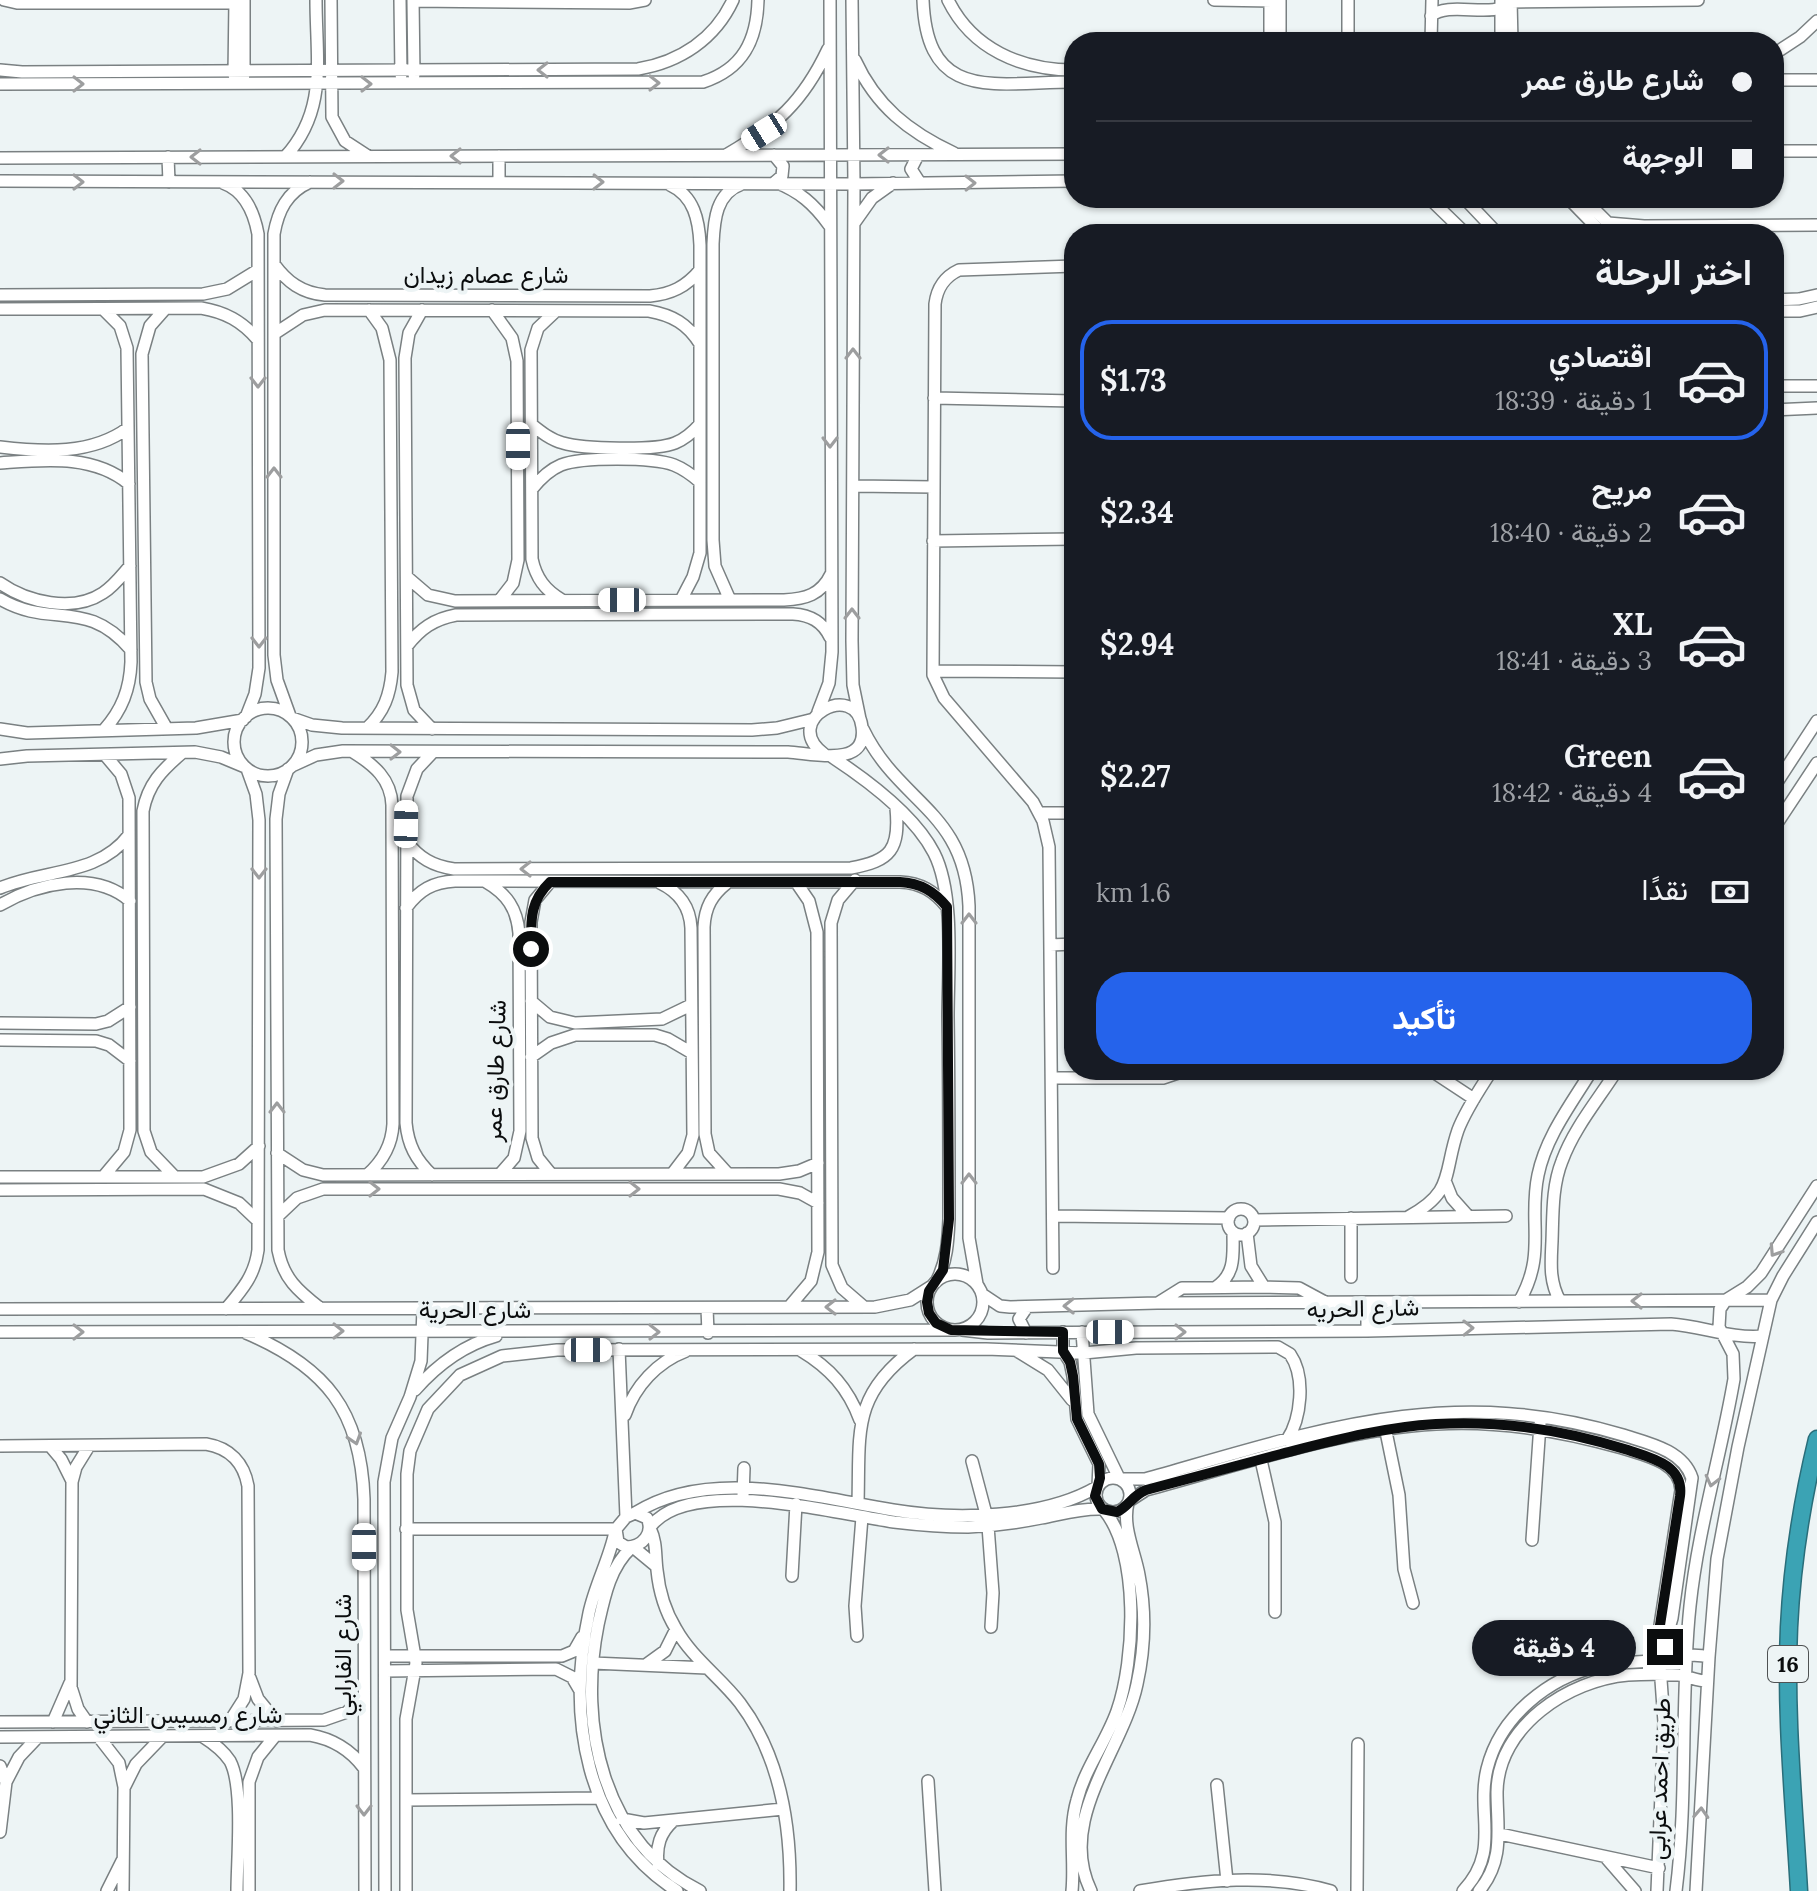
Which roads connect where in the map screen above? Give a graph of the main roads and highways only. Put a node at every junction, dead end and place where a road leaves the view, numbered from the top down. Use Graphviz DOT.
graph roads {
  1 [pos="1817,1439"];
  2 [pos="1799,1891"];
  1 -- 2 [label="highway, 16"];
}
